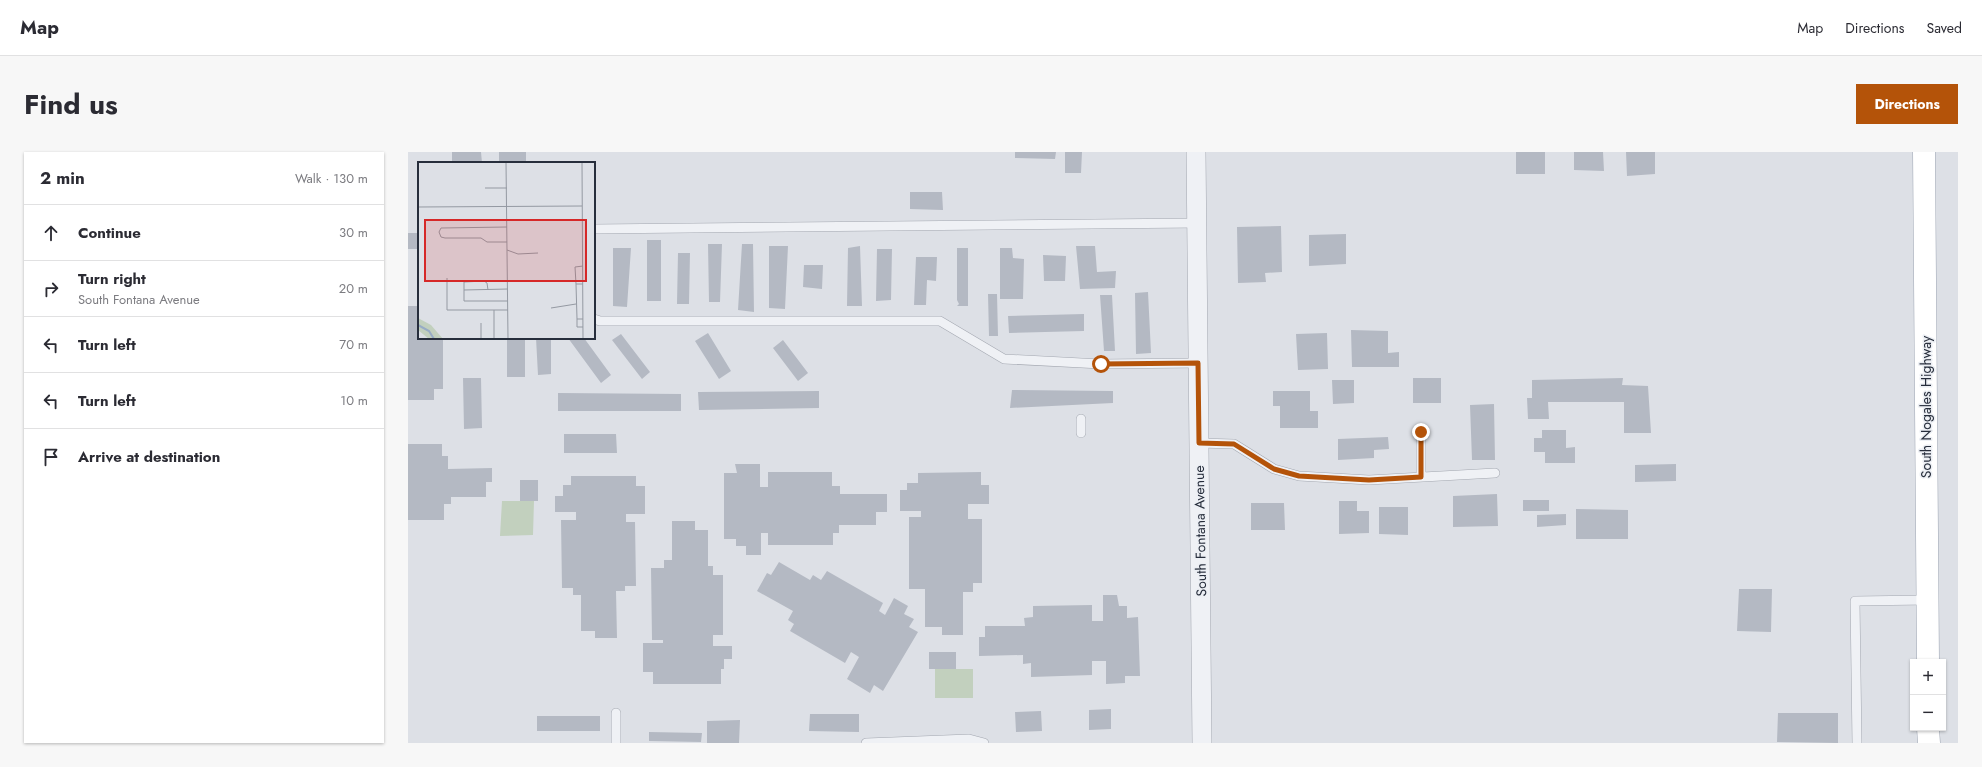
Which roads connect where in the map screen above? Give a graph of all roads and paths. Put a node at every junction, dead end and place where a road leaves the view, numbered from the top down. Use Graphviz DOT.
graph roads {
  1 [pos="1196,152"];
  2 [pos="1924,152"];
  3 [pos="1197,223"];
  4 [pos="595,229"];
  5 [pos="595,319"];
  6 [pos="1198,363"];
  7 [pos="1081,419"];
  8 [pos="1421,432"];
  9 [pos="1081,433"];
  10 [pos="1199,443"];
  11 [pos="1495,473"];
  12 [pos="1421,477"];
  13 [pos="1928,600"];
  14 [pos="1928,659"];
  15 [pos="616,713"];
  16 [pos="1928,731"];
  17 [pos="616,743"];
  18 [pos="866,743"];
  19 [pos="984,743"];
  20 [pos="1202,743"];
  21 [pos="1857,743"];
  22 [pos="1929,743"];
  1 -- 3 [label="street, South Fontana Avenue"];
  2 -- 13 [label="main road, South Nogales Highway"];
  3 -- 4 [label="lane"];
  3 -- 6 [label="street, South Fontana Avenue"];
  5 -- 6 [label="lane"];
  6 -- 10 [label="street, South Fontana Avenue"];
  7 -- 9 [label="lane"];
  8 -- 12 [label="lane"];
  10 -- 12 [label="lane"];
  10 -- 20 [label="street, South Fontana Avenue"];
  11 -- 12 [label="lane"];
  13 -- 14 [label="main road, South Nogales Highway"];
  13 -- 21 [label="lane"];
  15 -- 17 [label="lane"];
  16 -- 22 [label="main road"];
  18 -- 19 [label="lane"];
}
